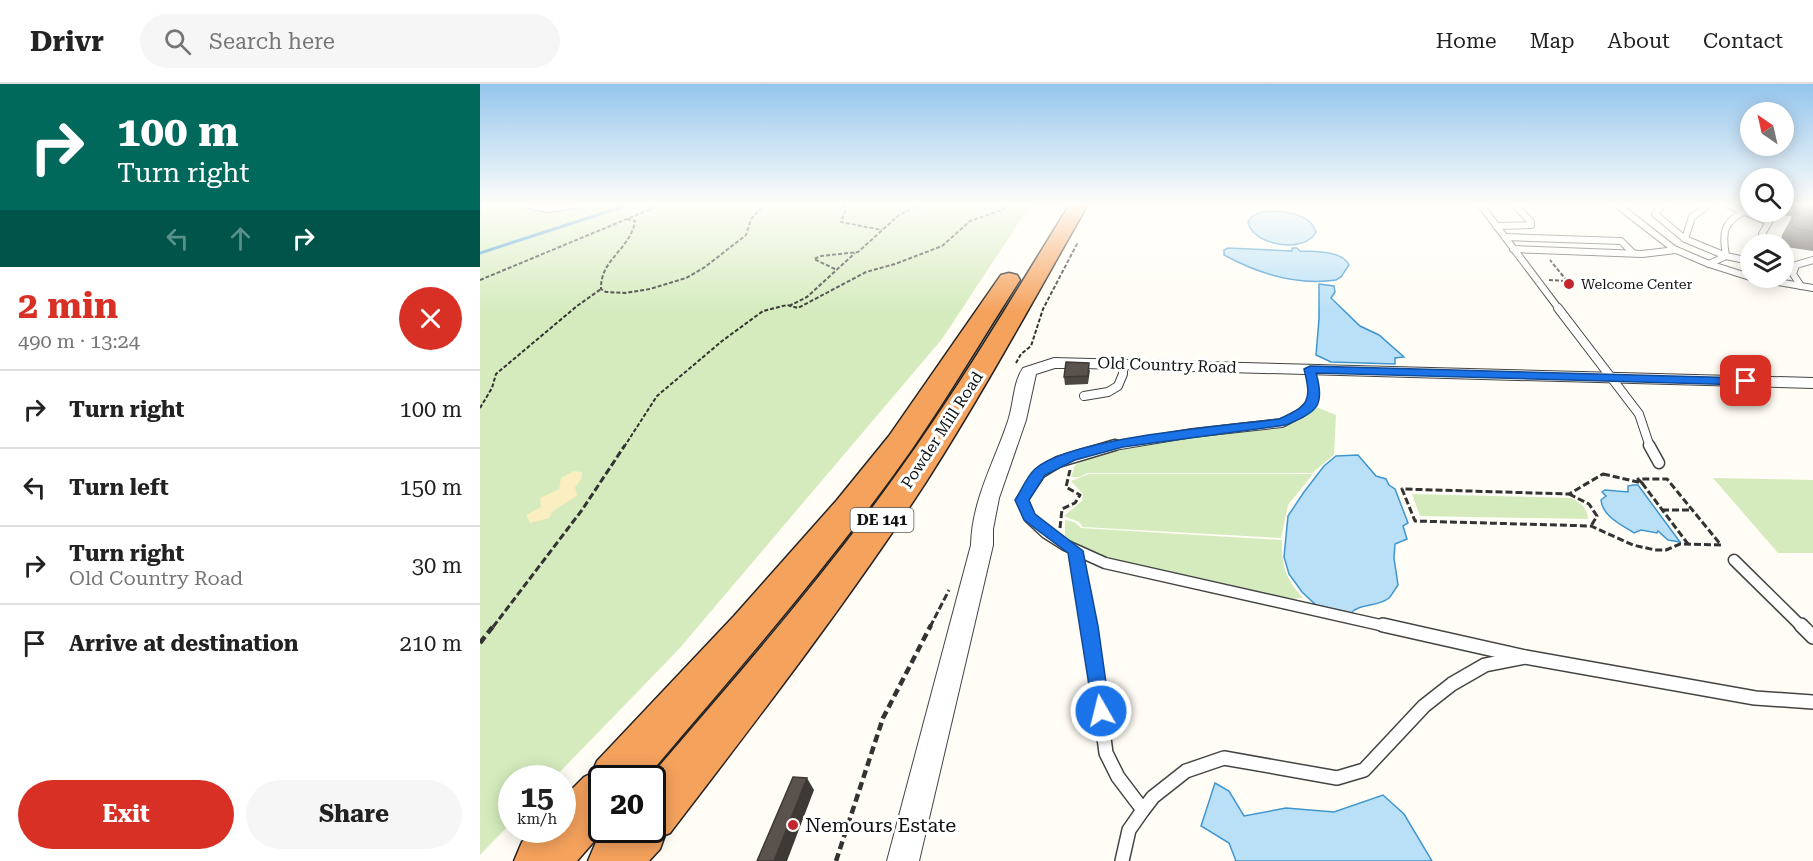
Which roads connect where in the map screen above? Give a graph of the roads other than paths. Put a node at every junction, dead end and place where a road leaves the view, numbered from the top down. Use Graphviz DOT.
graph roads {
  1 [pos="1033,240"];
  2 [pos="1058,240"];
  3 [pos="1507,240"];
  4 [pos="1600,240"];
  5 [pos="1663,240"];
  6 [pos="1688,240"];
  7 [pos="1723,240"];
  8 [pos="1513,249"];
  9 [pos="1676,250"];
  10 [pos="1633,253"];
  11 [pos="1726,256"];
  12 [pos="1740,259"];
  13 [pos="1810,261"];
  14 [pos="1709,264"];
  15 [pos="1740,273"];
  16 [pos="1794,285"];
  17 [pos="1801,286"];
  18 [pos="1813,288"];
  19 [pos="1123,364"];
  20 [pos="1310,369"];
  21 [pos="1611,378"];
  22 [pos="1813,383"];
  23 [pos="1084,396"];
  24 [pos="1659,463"];
  25 [pos="1075,551"];
  26 [pos="1734,560"];
  27 [pos="1813,638"];
  28 [pos="1525,657"];
  29 [pos="1813,702"];
  30 [pos="627,765"];
  31 [pos="666,798"];
  32 [pos="588,809"];
  33 [pos="1143,810"];
  34 [pos="630,843"];
  35 [pos="541,861"];
  36 [pos="615,861"];
  37 [pos="903,861"];
  38 [pos="1122,861"];
  1 -- 30 [label="highway, Powder Mill Road / DE 141"];
  2 -- 31 [label="highway, Powder Mill Road / DE 141"];
  3 -- 8 [label="lane"];
  4 -- 10 [label="lane"];
  5 -- 9 [label="lane"];
  6 -- 11 [label="lane"];
  7 -- 11 [label="lane"];
  8 -- 10 [label="lane"];
  8 -- 21 [label="lane"];
  9 -- 10 [label="lane"];
  9 -- 14 [label="lane"];
  11 -- 12 [label="lane"];
  11 -- 14 [label="lane"];
  13 -- 17 [label="lane"];
  14 -- 15 [label="lane"];
  16 -- 17 [label="lane"];
  17 -- 18 [label="lane"];
  19 -- 20 [label="street, Old Country Road"];
  19 -- 23 [label="lane"];
  19 -- 37 [label="street, Old Country Road"];
  20 -- 21 [label="street, Old Country Road"];
  20 -- 25 [label="lane"];
  21 -- 22 [label="street, Old Country Road"];
  21 -- 24 [label="lane"];
  25 -- 28 [label="lane"];
  25 -- 33 [label="lane"];
  26 -- 27 [label="lane"];
  28 -- 29 [label="lane"];
  28 -- 33 [label="lane"];
  32 -- 35 [label="highway"];
  33 -- 38 [label="lane"];
  34 -- 36 [label="highway"];
}
